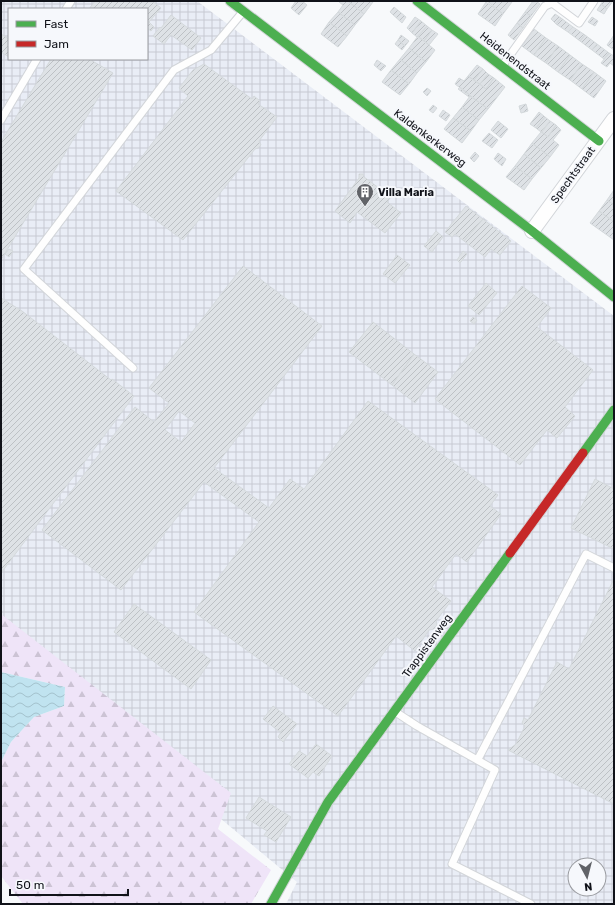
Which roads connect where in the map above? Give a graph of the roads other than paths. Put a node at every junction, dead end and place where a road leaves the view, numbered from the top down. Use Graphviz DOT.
graph roads {
  1 [pos="230,1"];
  2 [pos="417,1"];
  3 [pos="594,1"];
  4 [pos="553,2"];
  5 [pos="243,11"];
  6 [pos="36,60"];
  7 [pos="502,66"];
  8 [pos="614,119"];
  9 [pos="1,120"];
  10 [pos="599,141"];
  11 [pos="532,231"];
  12 [pos="614,297"];
  13 [pos="133,368"];
  14 [pos="614,410"];
  15 [pos="614,568"];
  16 [pos="394,711"];
  17 [pos="478,759"];
  18 [pos="271,904"];
  19 [pos="531,904"];
  1 -- 5 [label="street, Kaldenkerkerweg"];
  2 -- 7 [label="street, Heidenendstraat"];
  3 -- 4 [label="lane"];
  4 -- 7 [label="lane"];
  5 -- 11 [label="street, Kaldenkerkerweg"];
  5 -- 13 [label="lane"];
  6 -- 9 [label="lane"];
  7 -- 10 [label="street, Heidenendstraat"];
  8 -- 10 [label="street, Spechtstraat"];
  10 -- 11 [label="street, Spechtstraat"];
  11 -- 12 [label="street, Kaldenkerkerweg"];
  14 -- 16 [label="street, Trappistenweg"];
  15 -- 17 [label="lane"];
  16 -- 17 [label="lane"];
  16 -- 18 [label="street, Trappistenweg"];
  17 -- 19 [label="lane"];
}
